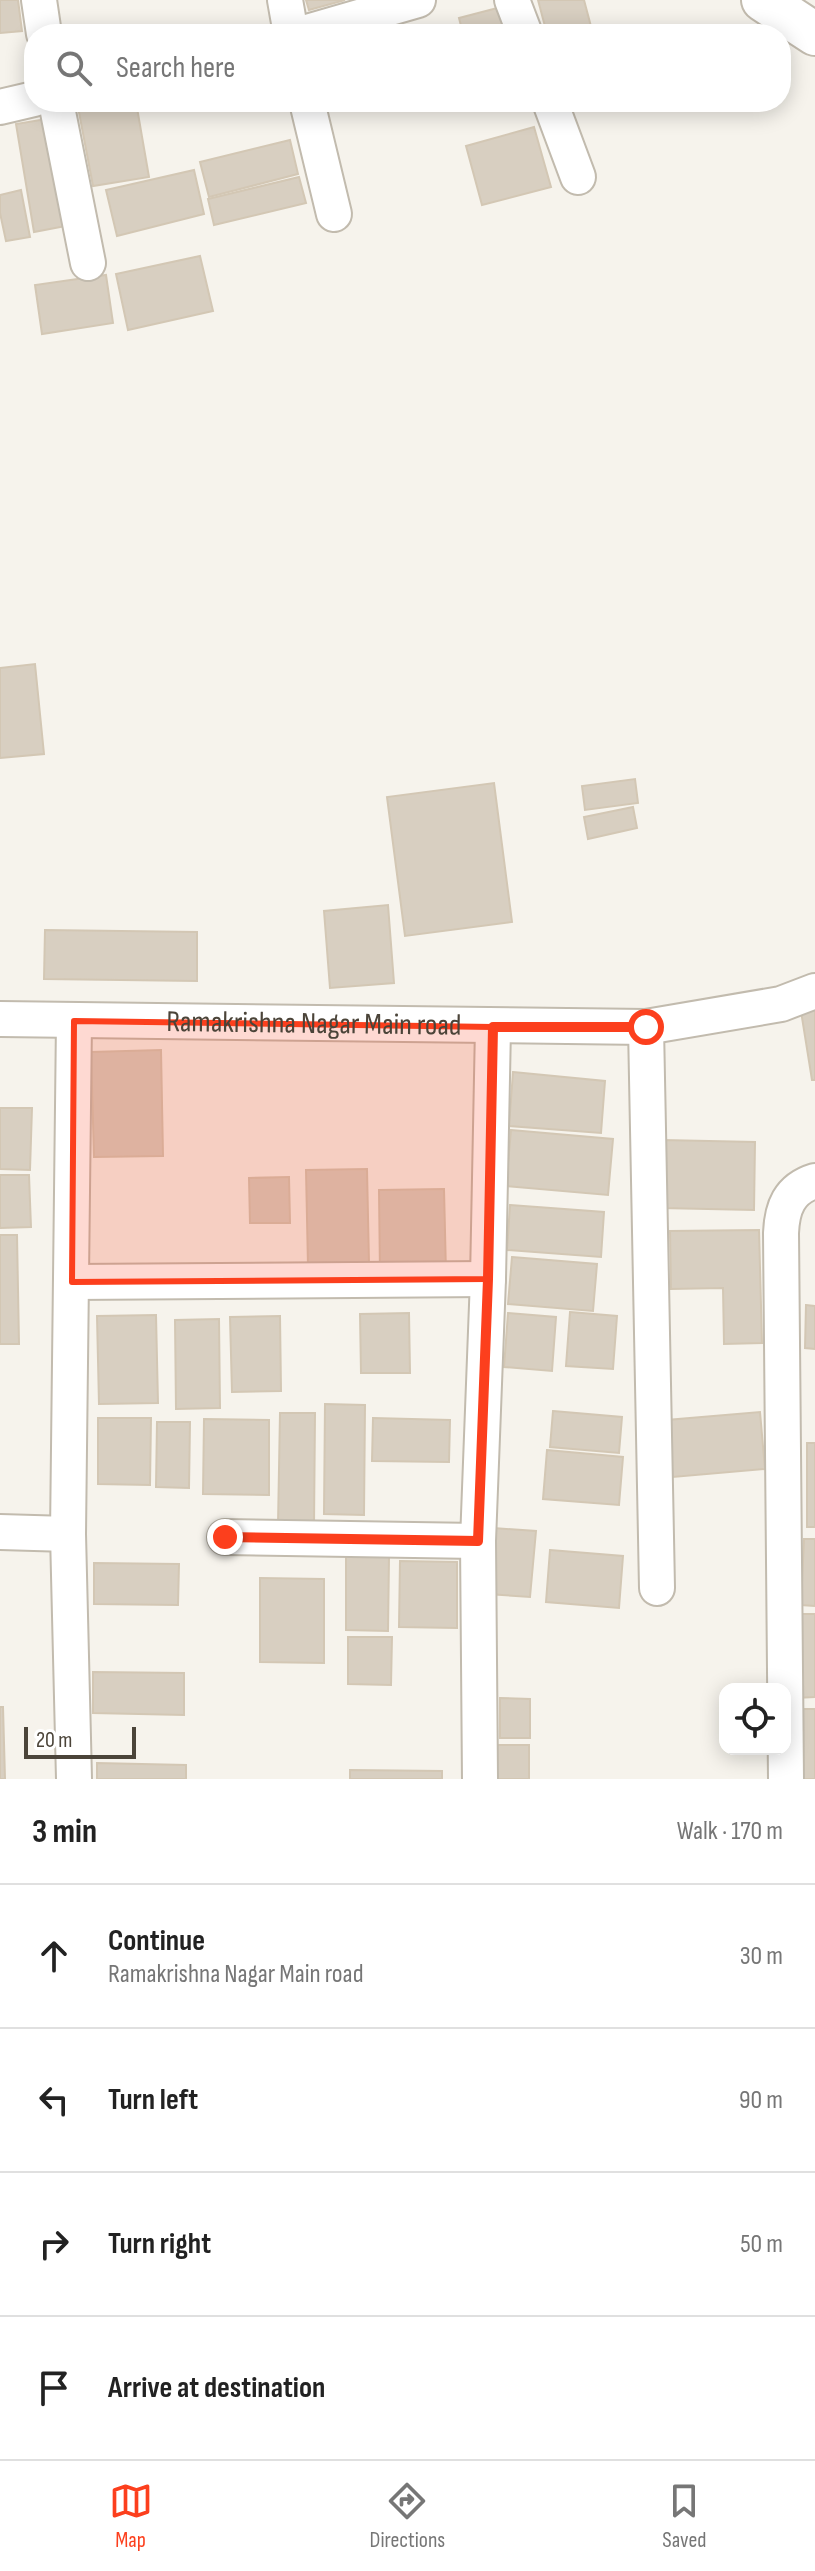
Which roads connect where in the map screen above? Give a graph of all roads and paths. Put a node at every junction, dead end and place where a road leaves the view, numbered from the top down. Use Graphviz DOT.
graph roads {
  1 [pos="39,0"];
  2 [pos="285,0"];
  3 [pos="418,0"];
  4 [pos="512,0"];
  5 [pos="763,0"];
  6 [pos="43,24"];
  7 [pos="289,24"];
  8 [pos="335,24"];
  9 [pos="521,24"];
  10 [pos="815,34"];
  11 [pos="24,101"];
  12 [pos="0,107"];
  13 [pos="58,112"];
  14 [pos="309,112"];
  15 [pos="554,112"];
  16 [pos="578,177"];
  17 [pos="334,214"];
  18 [pos="88,263"];
  19 [pos="815,991"];
  20 [pos="0,1019"];
  21 [pos="74,1021"];
  22 [pos="493,1027"];
  23 [pos="646,1027"];
  24 [pos="815,1181"];
  25 [pos="488,1279"];
  26 [pos="72,1282"];
  27 [pos="0,1532"];
  28 [pos="68,1534"];
  29 [pos="225,1537"];
  30 [pos="478,1541"];
  31 [pos="657,1588"];
  32 [pos="74,1779"];
  33 [pos="480,1779"];
  34 [pos="786,1779"];
  1 -- 6 [label="street"];
  2 -- 7 [label="street"];
  3 -- 8 [label="street"];
  4 -- 9 [label="street"];
  5 -- 10 [label="street"];
  11 -- 12 [label="street"];
  13 -- 18 [label="street"];
  14 -- 17 [label="street"];
  15 -- 16 [label="street"];
  19 -- 23 [label="street, Ramakrishna Nagar Main road"];
  20 -- 21 [label="street, Ramakrishna Nagar Main road"];
  21 -- 22 [label="street, Ramakrishna Nagar Main road"];
  21 -- 26 [label="street"];
  22 -- 23 [label="street, Ramakrishna Nagar Main road"];
  22 -- 25 [label="street"];
  23 -- 31 [label="street"];
  24 -- 34 [label="street"];
  25 -- 26 [label="street"];
  25 -- 30 [label="street"];
  26 -- 28 [label="street"];
  27 -- 28 [label="street"];
  28 -- 32 [label="street"];
  29 -- 30 [label="street"];
  30 -- 33 [label="street"];
}
